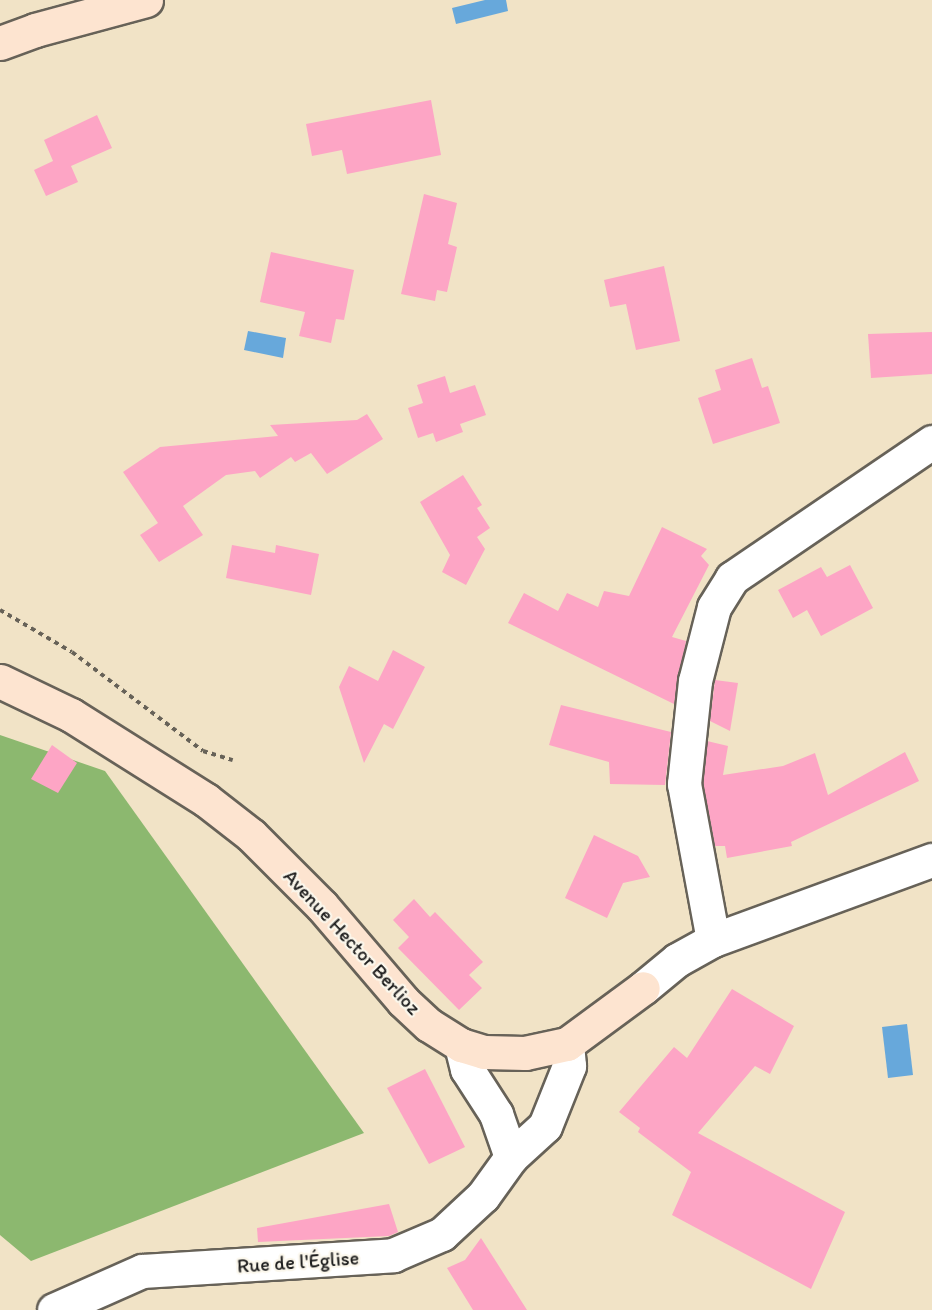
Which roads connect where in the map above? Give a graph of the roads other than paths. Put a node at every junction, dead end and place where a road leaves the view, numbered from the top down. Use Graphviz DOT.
graph roads {
  1 [pos="146,0"];
  2 [pos="0,43"];
  3 [pos="932,442"];
  4 [pos="0,681"];
  5 [pos="932,860"];
  6 [pos="713,940"];
  7 [pos="643,988"];
  8 [pos="567,1044"];
  9 [pos="461,1045"];
  10 [pos="511,1157"];
  11 [pos="54,1310"];
  1 -- 2 [label="main road"];
  3 -- 6 [label="street"];
  4 -- 9 [label="main road, Avenue Hector Berlioz"];
  5 -- 6 [label="street, Avenue Hector Berlioz"];
  6 -- 7 [label="street, Avenue Hector Berlioz"];
  7 -- 8 [label="main road, Avenue Hector Berlioz"];
  8 -- 9 [label="main road, Avenue Hector Berlioz"];
  8 -- 10 [label="street, Rue de l'Église"];
  9 -- 10 [label="street"];
  10 -- 11 [label="street, Rue de l'Église"];
}
